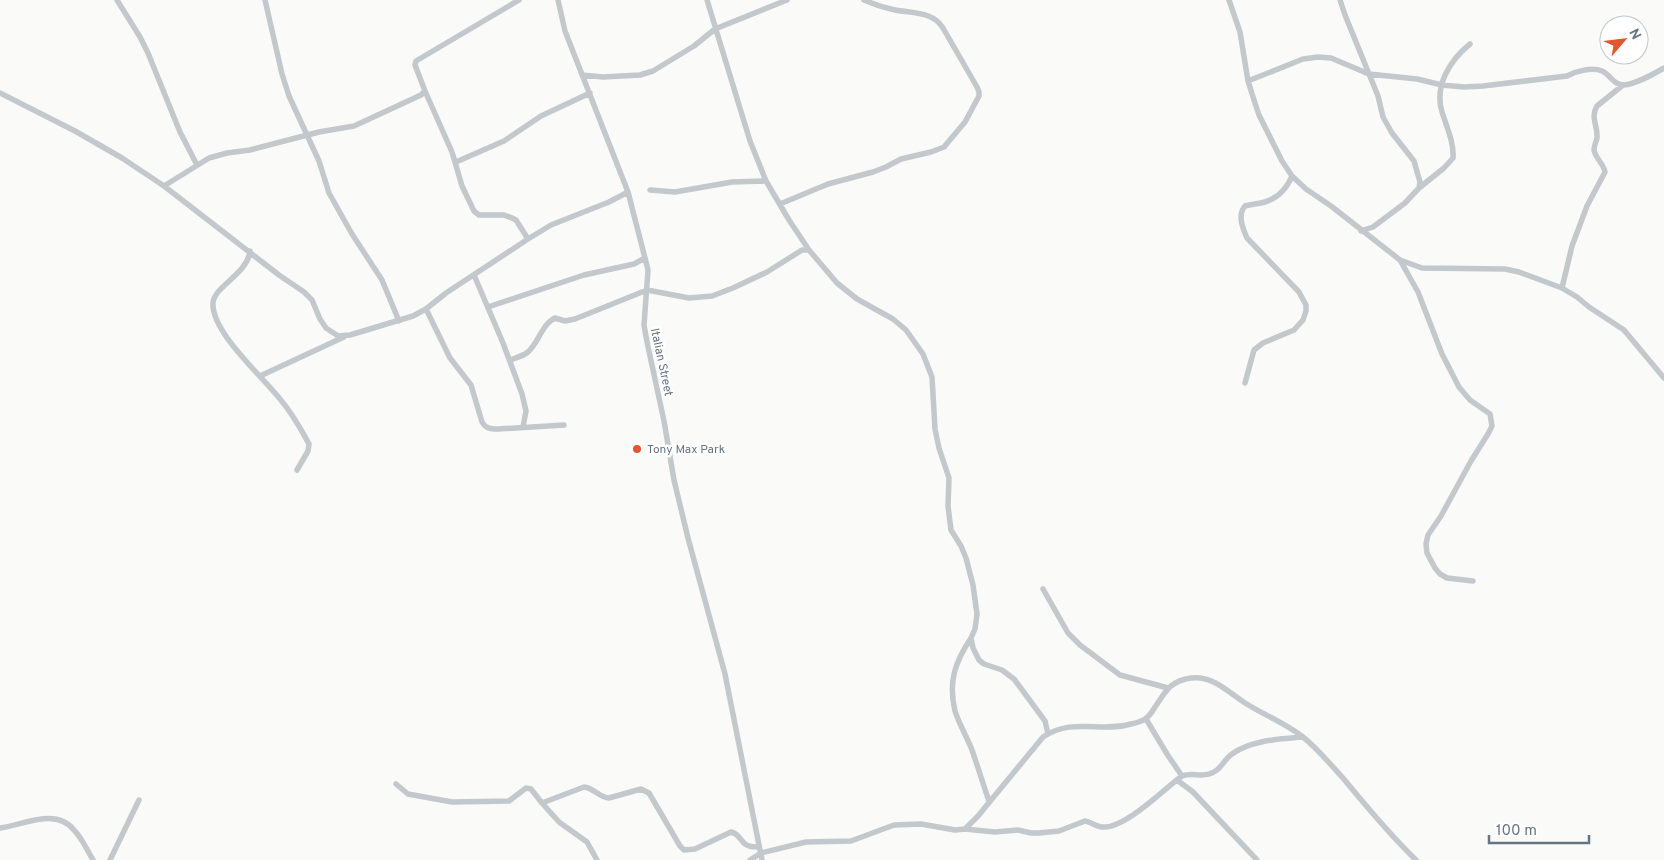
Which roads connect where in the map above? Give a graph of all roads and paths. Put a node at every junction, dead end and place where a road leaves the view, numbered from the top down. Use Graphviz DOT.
graph roads {
  1 [pos="117,0"];
  2 [pos="265,0"];
  3 [pos="519,0"];
  4 [pos="558,0"];
  5 [pos="707,0"];
  6 [pos="786,0"];
  7 [pos="864,0"];
  8 [pos="1229,0"];
  9 [pos="1340,0"];
  10 [pos="715,29"];
  11 [pos="1470,44"];
  12 [pos="1664,68"];
  13 [pos="582,74"];
  14 [pos="1369,74"];
  15 [pos="1248,81"];
  16 [pos="1442,85"];
  17 [pos="1623,85"];
  18 [pos="425,91"];
  19 [pos="0,93"];
  20 [pos="590,93"];
  21 [pos="306,135"];
  22 [pos="456,162"];
  23 [pos="197,165"];
  24 [pos="1292,176"];
  25 [pos="766,181"];
  26 [pos="164,186"];
  27 [pos="1419,188"];
  28 [pos="650,190"];
  29 [pos="628,192"];
  30 [pos="780,204"];
  31 [pos="1361,231"];
  32 [pos="528,239"];
  33 [pos="810,250"];
  34 [pos="250,251"];
  35 [pos="645,258"];
  36 [pos="1400,260"];
  37 [pos="474,275"];
  38 [pos="1562,288"];
  39 [pos="647,290"];
  40 [pos="488,307"];
  41 [pos="426,310"];
  42 [pos="398,321"];
  43 [pos="344,336"];
  44 [pos="510,360"];
  45 [pos="260,376"];
  46 [pos="1664,378"];
  47 [pos="1246,383"];
  48 [pos="564,425"];
  49 [pos="523,427"];
  50 [pos="297,470"];
  51 [pos="1473,581"];
  52 [pos="1043,589"];
  53 [pos="971,638"];
  54 [pos="1168,688"];
  55 [pos="1146,719"];
  56 [pos="1048,734"];
  57 [pos="1303,737"];
  58 [pos="1182,776"];
  59 [pos="1176,780"];
  60 [pos="396,784"];
  61 [pos="139,800"];
  62 [pos="989,801"];
  63 [pos="542,803"];
  64 [pos="0,828"];
  65 [pos="965,829"];
  66 [pos="761,853"];
  67 [pos="92,860"];
  68 [pos="110,860"];
  69 [pos="597,860"];
  70 [pos="750,860"];
  71 [pos="1257,860"];
  72 [pos="1416,860"];
  1 -- 23 [label="street"];
  2 -- 21 [label="street"];
  3 -- 18 [label="street"];
  4 -- 13 [label="street, Italian Street"];
  5 -- 10 [label="street"];
  6 -- 10 [label="street"];
  7 -- 30 [label="street"];
  8 -- 15 [label="street"];
  9 -- 14 [label="street"];
  10 -- 13 [label="street"];
  10 -- 25 [label="street"];
  11 -- 16 [label="street"];
  12 -- 17 [label="street"];
  13 -- 20 [label="street, Italian Street"];
  14 -- 15 [label="street"];
  14 -- 16 [label="street"];
  14 -- 27 [label="street"];
  15 -- 24 [label="street"];
  16 -- 17 [label="street"];
  16 -- 27 [label="street"];
  17 -- 38 [label="street"];
  18 -- 21 [label="street"];
  18 -- 22 [label="street"];
  19 -- 26 [label="street"];
  20 -- 22 [label="street"];
  20 -- 29 [label="street, Italian Street"];
  21 -- 23 [label="street"];
  21 -- 42 [label="street"];
  22 -- 32 [label="street"];
  23 -- 26 [label="street"];
  24 -- 31 [label="street"];
  24 -- 47 [label="street"];
  25 -- 28 [label="street"];
  25 -- 30 [label="street"];
  26 -- 34 [label="street"];
  27 -- 31 [label="street"];
  29 -- 32 [label="street"];
  29 -- 35 [label="street, Italian Street"];
  30 -- 33 [label="street"];
  31 -- 36 [label="street"];
  32 -- 37 [label="street"];
  33 -- 39 [label="street"];
  33 -- 53 [label="street"];
  34 -- 43 [label="street"];
  34 -- 45 [label="street"];
  35 -- 39 [label="street, Italian Street"];
  35 -- 40 [label="street"];
  36 -- 38 [label="street"];
  36 -- 51 [label="street"];
  37 -- 40 [label="street"];
  37 -- 41 [label="street"];
  38 -- 46 [label="street"];
  39 -- 44 [label="street"];
  39 -- 66 [label="street, Italian Street"];
  40 -- 44 [label="street"];
  41 -- 42 [label="street"];
  41 -- 49 [label="street"];
  42 -- 43 [label="street"];
  43 -- 45 [label="street"];
  44 -- 49 [label="street"];
  45 -- 50 [label="street"];
  48 -- 49 [label="street"];
  52 -- 54 [label="street"];
  53 -- 56 [label="street"];
  53 -- 62 [label="street"];
  54 -- 55 [label="street"];
  54 -- 57 [label="street"];
  55 -- 56 [label="street"];
  55 -- 58 [label="street"];
  56 -- 62 [label="street"];
  57 -- 58 [label="street"];
  57 -- 72 [label="street"];
  58 -- 59 [label="street"];
  59 -- 65 [label="street"];
  59 -- 71 [label="street"];
  60 -- 63 [label="street"];
  61 -- 68 [label="street"];
  62 -- 65 [label="street"];
  63 -- 66 [label="street"];
  63 -- 69 [label="street"];
  64 -- 67 [label="street"];
  65 -- 66 [label="street"];
  66 -- 70 [label="street"];
}
